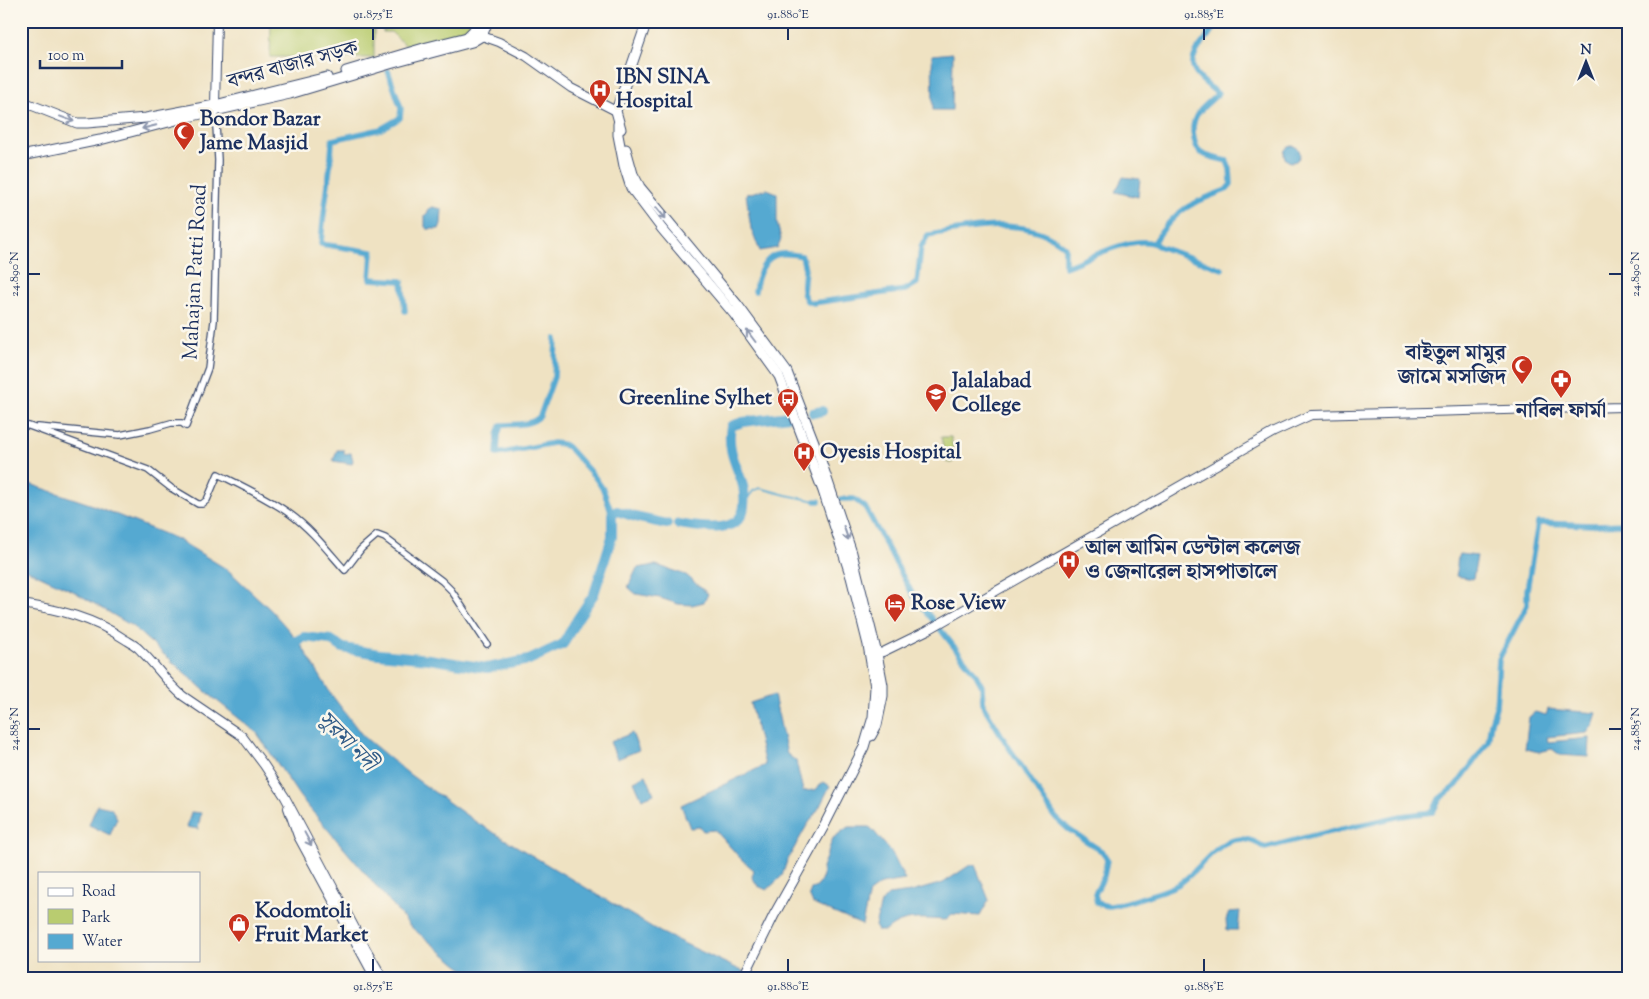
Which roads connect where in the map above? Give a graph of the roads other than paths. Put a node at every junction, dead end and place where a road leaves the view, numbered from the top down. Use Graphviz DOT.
graph roads {
  1 [pos="217,21"];
  2 [pos="647,21"];
  3 [pos="484,26"];
  4 [pos="494,40"];
  5 [pos="21,101"];
  6 [pos="215,108"];
  7 [pos="616,111"];
  8 [pos="21,156"];
  9 [pos="1628,405"];
  10 [pos="21,425"];
  11 [pos="29,426"];
  12 [pos="21,604"];
  13 [pos="487,644"];
  14 [pos="873,655"];
  15 [pos="285,797"];
  16 [pos="374,978"];
  17 [pos="383,978"];
  18 [pos="743,978"];
  1 -- 6 [label="main road"];
  2 -- 7 [label="highway"];
  3 -- 4 [label="main road, বন্দর বাজার সড়ক"];
  3 -- 4 [label="main road"];
  3 -- 6 [label="highway, বন্দর বাজার সড়ক"];
  3 -- 6 [label="highway"];
  4 -- 7 [label="main road, বন্দর বাজার সড়ক"];
  5 -- 6 [label="highway, বন্দর বাজার সড়ক, one-way"];
  6 -- 8 [label="highway, one-way"];
  6 -- 11 [label="street, Mahajan Patti Road"];
  7 -- 14 [label="highway"];
  9 -- 14 [label="main road"];
  10 -- 11 [label="street"];
  11 -- 13 [label="street"];
  12 -- 15 [label="main road"];
  14 -- 18 [label="highway"];
  15 -- 16 [label="main road"];
  15 -- 17 [label="main road, one-way"];
}
